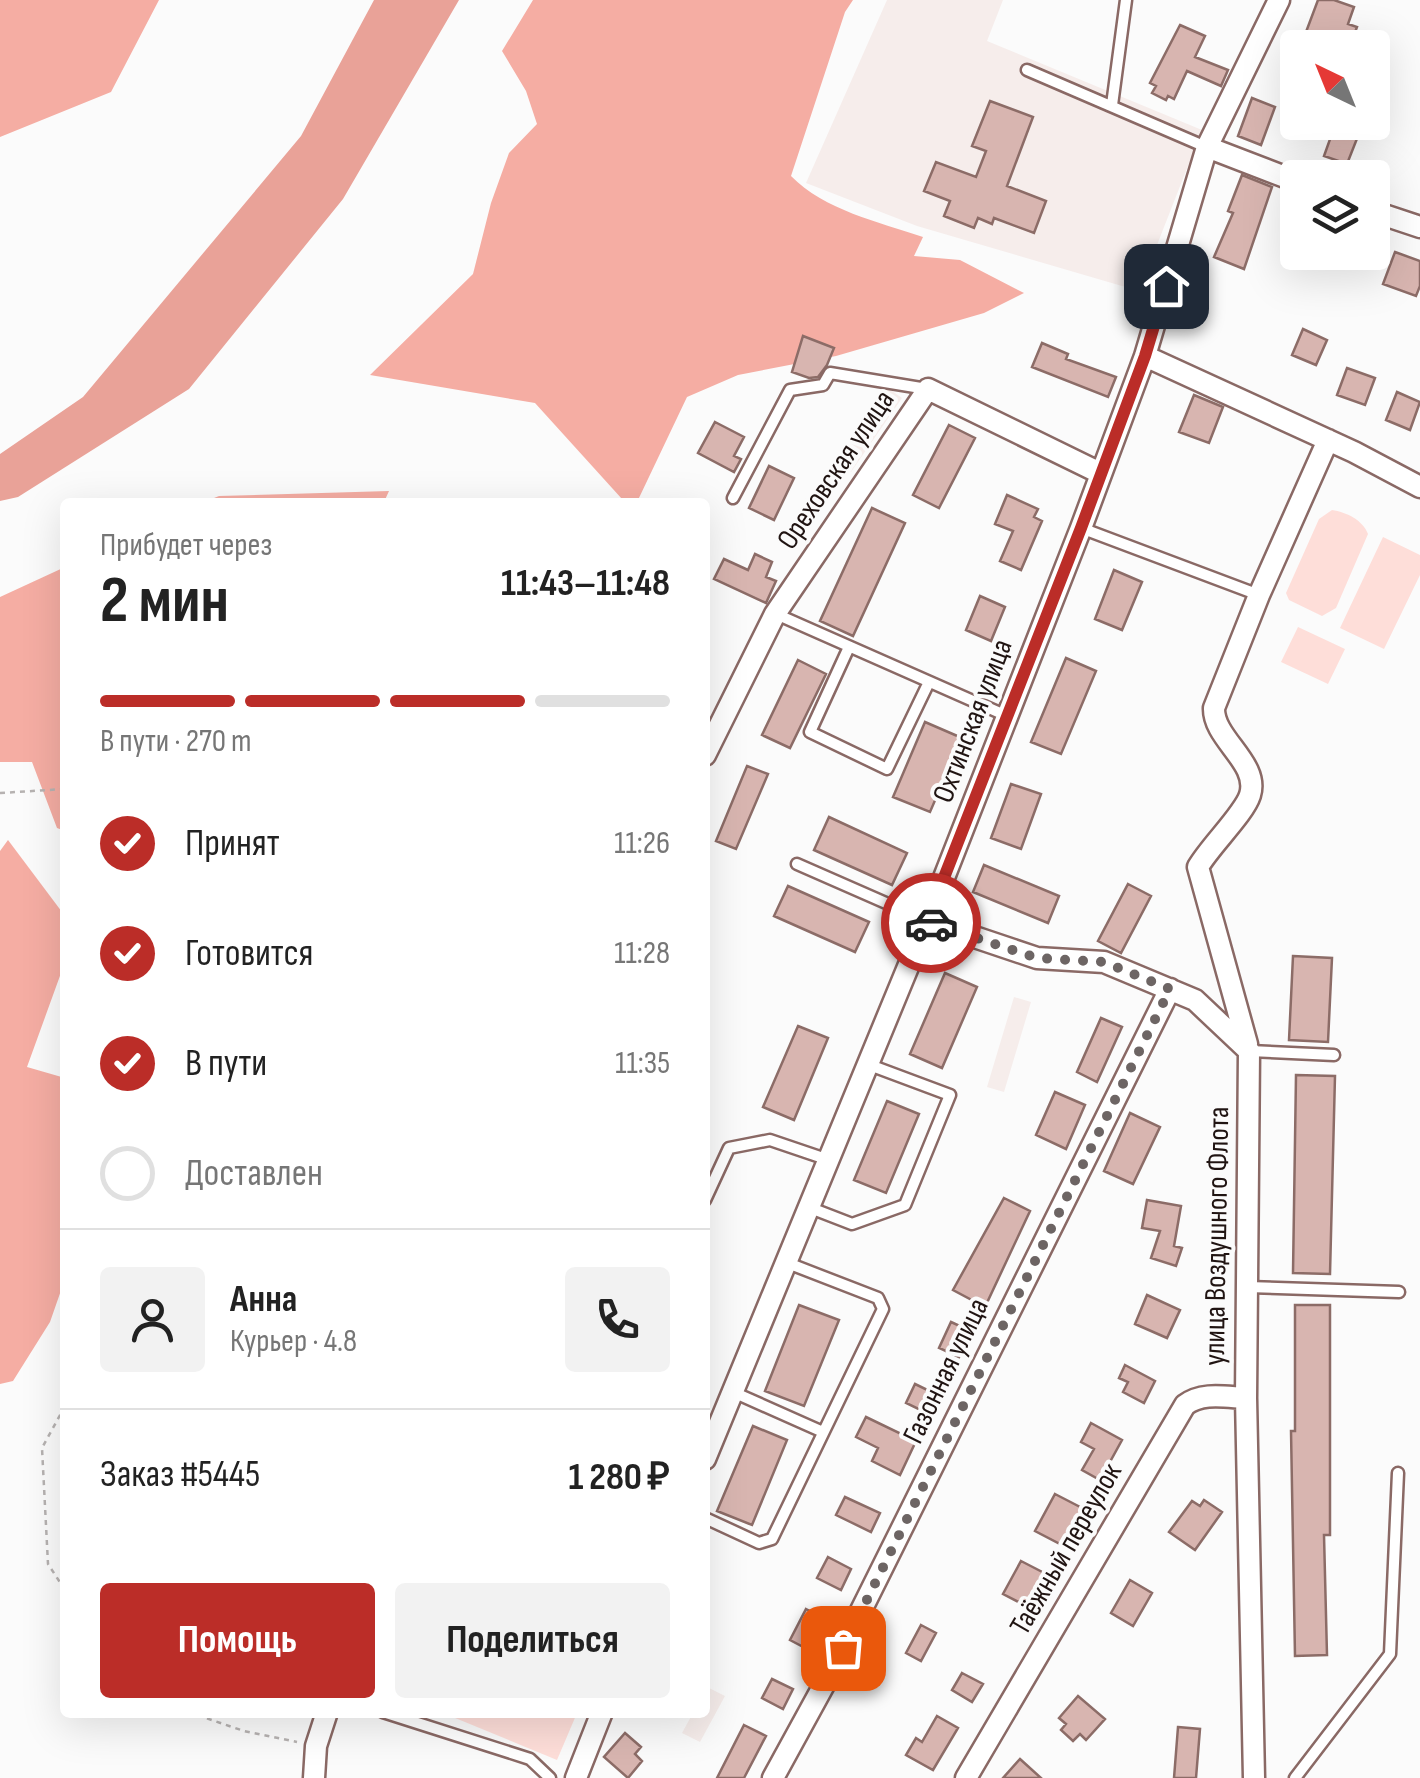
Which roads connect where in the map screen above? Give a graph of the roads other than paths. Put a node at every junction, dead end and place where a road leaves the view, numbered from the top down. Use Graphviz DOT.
graph roads {
  1 [pos="1126,0"];
  2 [pos="1279,0"];
  3 [pos="1026,70"];
  4 [pos="1112,105"];
  5 [pos="1207,147"];
  6 [pos="1280,175"];
  7 [pos="1390,217"];
  8 [pos="1420,227"];
  9 [pos="1145,356"];
  10 [pos="928,389"];
  11 [pos="1328,440"];
  12 [pos="1100,473"];
  13 [pos="1420,487"];
  14 [pos="733,498"];
  15 [pos="1081,528"];
  16 [pos="1258,596"];
  17 [pos="775,614"];
  18 [pos="849,647"];
  19 [pos="928,682"];
  20 [pos="1006,716"];
  21 [pos="710,745"];
  22 [pos="797,864"];
  23 [pos="927,921"];
  24 [pos="1170,989"];
  25 [pos="1249,1051"];
  26 [pos="1334,1055"];
  27 [pos="867,1064"];
  28 [pos="826,1159"];
  29 [pos="710,1189"];
  30 [pos="807,1206"];
  31 [pos="784,1262"];
  32 [pos="1248,1287"];
  33 [pos="1399,1292"];
  34 [pos="732,1392"];
  35 [pos="1246,1398"];
  36 [pos="824,1432"];
  37 [pos="710,1447"];
  38 [pos="1398,1473"];
  39 [pos="710,1520"];
  40 [pos="326,1718"];
  41 [pos="400,1718"];
  42 [pos="600,1718"];
  43 [pos="314,1778"];
  44 [pos="550,1778"];
  45 [pos="576,1778"];
  46 [pos="773,1778"];
  47 [pos="966,1778"];
  48 [pos="1254,1778"];
  49 [pos="1296,1778"];
  1 -- 4 [label="lane"];
  2 -- 5 [label="street, Охтинская улица"];
  3 -- 4 [label="lane"];
  4 -- 5 [label="lane"];
  5 -- 6 [label="street"];
  5 -- 9 [label="street, Охтинская улица"];
  7 -- 8 [label="street"];
  9 -- 11 [label="street"];
  9 -- 12 [label="street, Охтинская улица"];
  10 -- 12 [label="street, Ореховская улица"];
  10 -- 14 [label="lane"];
  10 -- 17 [label="street, Ореховская улица"];
  11 -- 13 [label="street"];
  11 -- 16 [label="street"];
  12 -- 15 [label="street, Охтинская улица"];
  15 -- 16 [label="lane"];
  15 -- 20 [label="street, Охтинская улица"];
  16 -- 25 [label="street, улица Воздушного Флота"];
  17 -- 18 [label="lane"];
  17 -- 21 [label="street, Ореховская улица"];
  18 -- 19 [label="lane"];
  18 -- 19 [label="lane"];
  19 -- 20 [label="lane"];
  20 -- 23 [label="street, Охтинская улица"];
  22 -- 23 [label="lane"];
  23 -- 24 [label="street"];
  23 -- 27 [label="street, Охтинская улица"];
  24 -- 25 [label="street"];
  24 -- 46 [label="street, Газонная улица"];
  25 -- 26 [label="lane"];
  25 -- 32 [label="street, улица Воздушного Флота"];
  27 -- 28 [label="street, Охтинская улица"];
  27 -- 30 [label="lane"];
  28 -- 29 [label="lane"];
  28 -- 30 [label="street, Охтинская улица"];
  30 -- 31 [label="street, Охтинская улица"];
  31 -- 34 [label="street, Охтинская улица"];
  31 -- 36 [label="lane"];
  32 -- 33 [label="lane"];
  32 -- 35 [label="street, улица Воздушного Флота"];
  34 -- 36 [label="lane"];
  34 -- 37 [label="street, Охтинская улица"];
  35 -- 47 [label="street, Таёжный переулок"];
  35 -- 48 [label="street, улица Воздушного Флота"];
  36 -- 39 [label="lane"];
  38 -- 49 [label="lane"];
  40 -- 43 [label="street"];
  41 -- 44 [label="lane"];
  42 -- 45 [label="street"];
}
